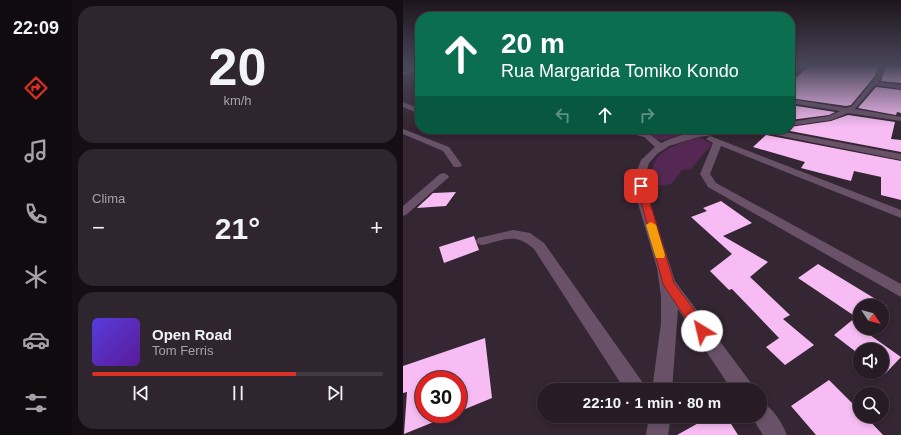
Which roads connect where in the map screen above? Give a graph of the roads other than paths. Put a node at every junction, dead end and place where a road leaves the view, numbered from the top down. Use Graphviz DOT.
graph roads {
  1 [pos="871,86"];
  2 [pos="795,102"];
  3 [pos="403,104"];
  4 [pos="415,110"];
  5 [pos="848,110"];
  6 [pos="901,119"];
  7 [pos="795,123"];
  8 [pos="403,131"];
  9 [pos="644,134"];
  10 [pos="698,134"];
  11 [pos="782,134"];
  12 [pos="718,142"];
  13 [pos="661,146"];
  14 [pos="901,157"];
  15 [pos="457,165"];
  16 [pos="444,176"];
  17 [pos="403,212"];
  18 [pos="901,214"];
  19 [pos="483,241"];
  20 [pos="669,284"];
  21 [pos="901,291"];
  22 [pos="631,383"];
  23 [pos="663,383"];
  24 [pos="739,383"];
  25 [pos="767,422"];
  26 [pos="776,435"];
  1 -- 5 [label="street"];
  2 -- 5 [label="street"];
  3 -- 4 [label="street"];
  5 -- 6 [label="street"];
  5 -- 7 [label="street"];
  8 -- 15 [label="street"];
  9 -- 13 [label="street"];
  10 -- 12 [label="street"];
  10 -- 13 [label="street"];
  11 -- 14 [label="street"];
  12 -- 18 [label="street"];
  12 -- 21 [label="street"];
  13 -- 20 [label="street"];
  16 -- 17 [label="street"];
  19 -- 22 [label="street"];
  20 -- 23 [label="street"];
  20 -- 24 [label="street"];
  25 -- 26 [label="street"];
}
